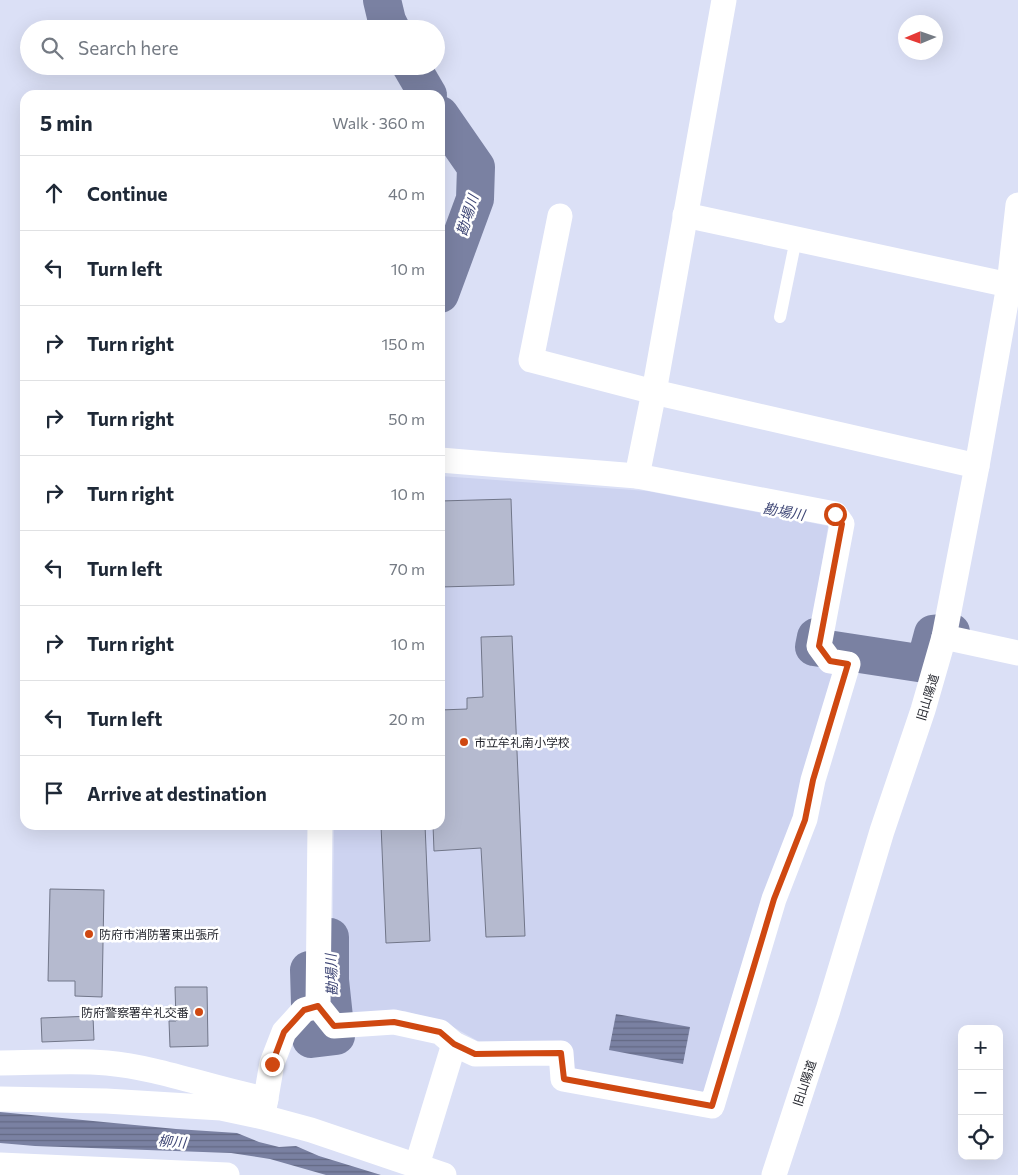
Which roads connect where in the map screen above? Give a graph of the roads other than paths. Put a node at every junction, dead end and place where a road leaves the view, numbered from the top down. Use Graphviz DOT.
graph roads {
  1 [pos="724,0"];
  2 [pos="1018,205"];
  3 [pos="685,215"];
  4 [pos="560,216"];
  5 [pos="796,239"];
  6 [pos="1009,285"];
  7 [pos="780,317"];
  8 [pos="654,392"];
  9 [pos="445,460"];
  10 [pos="977,466"];
  11 [pos="637,476"];
  12 [pos="944,637"];
  13 [pos="1018,652"];
  14 [pos="320,830"];
  15 [pos="318,1006"];
  16 [pos="454,1044"];
  17 [pos="0,1062"];
  18 [pos="0,1099"];
  19 [pos="264,1108"];
  20 [pos="417,1165"];
  21 [pos="0,1166"];
  22 [pos="226,1175"];
  23 [pos="444,1175"];
  24 [pos="774,1175"];
  1 -- 3 [label="street"];
  2 -- 6 [label="street, 旧山陽道"];
  3 -- 5 [label="street"];
  3 -- 8 [label="street"];
  4 -- 8 [label="street"];
  5 -- 6 [label="street"];
  5 -- 7 [label="lane"];
  6 -- 10 [label="street, 旧山陽道"];
  8 -- 10 [label="street"];
  8 -- 11 [label="street"];
  9 -- 11 [label="street"];
  10 -- 12 [label="street, 旧山陽道"];
  11 -- 16 [label="street"];
  12 -- 13 [label="street"];
  12 -- 24 [label="street, 旧山陽道"];
  14 -- 15 [label="street"];
  15 -- 16 [label="street"];
  15 -- 19 [label="street"];
  16 -- 20 [label="street"];
  17 -- 19 [label="street"];
  18 -- 19 [label="street"];
  19 -- 20 [label="street"];
  20 -- 23 [label="street"];
  21 -- 22 [label="street"];
}
